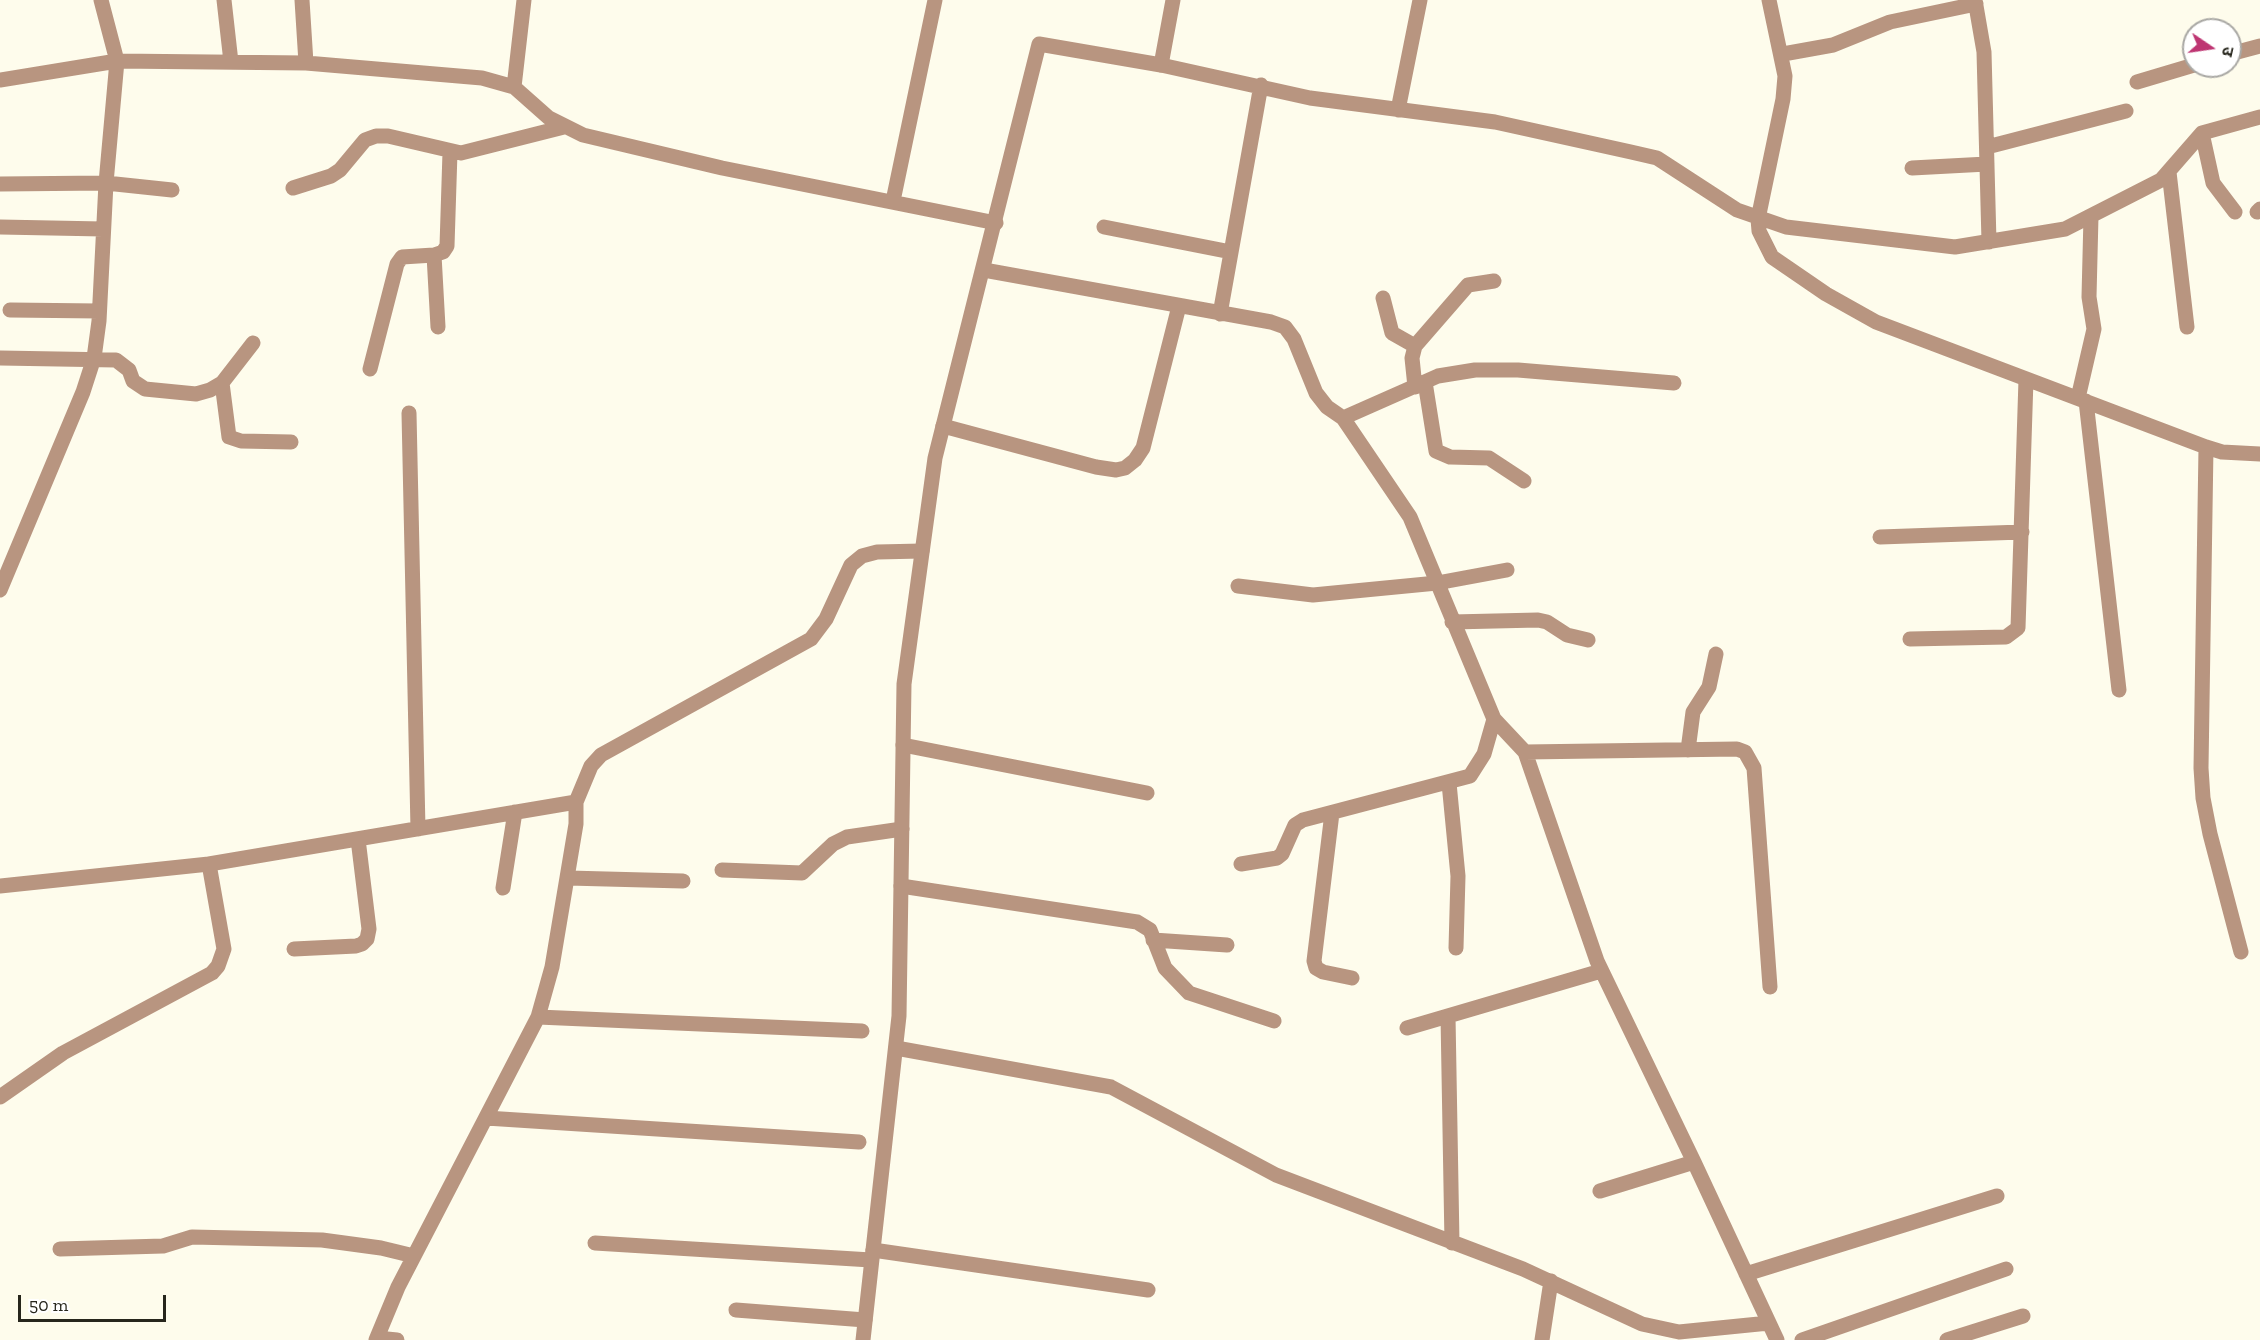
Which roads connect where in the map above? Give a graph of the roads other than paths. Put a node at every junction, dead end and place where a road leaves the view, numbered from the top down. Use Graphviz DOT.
graph roads {
  1 [pos="101,0"];
  2 [pos="224,0"];
  3 [pos="302,0"];
  4 [pos="524,0"];
  5 [pos="936,0"];
  6 [pos="1173,0"];
  7 [pos="1420,0"];
  8 [pos="1769,0"];
  9 [pos="1976,2"];
  10 [pos="2260,45"];
  11 [pos="2242,50"];
  12 [pos="1783,54"];
  13 [pos="117,61"];
  14 [pos="231,62"];
  15 [pos="306,63"];
  16 [pos="1161,64"];
  17 [pos="2182,69"];
  18 [pos="0,80"];
  19 [pos="2138,82"];
  20 [pos="1261,85"];
  21 [pos="514,87"];
  22 [pos="1398,110"];
  23 [pos="2126,111"];
  24 [pos="2260,117"];
  25 [pos="564,127"];
  26 [pos="2202,133"];
  27 [pos="1987,147"];
  28 [pos="450,152"];
  29 [pos="1987,164"];
  30 [pos="1912,168"];
  31 [pos="2169,172"];
  32 [pos="106,183"];
  33 [pos="0,184"];
  34 [pos="293,188"];
  35 [pos="172,190"];
  36 [pos="893,201"];
  37 [pos="2235,212"];
  38 [pos="2091,216"];
  39 [pos="1758,219"];
  40 [pos="996,223"];
  41 [pos="0,227"];
  42 [pos="1104,227"];
  43 [pos="103,229"];
  44 [pos="1989,242"];
  45 [pos="1231,252"];
  46 [pos="434,255"];
  47 [pos="984,270"];
  48 [pos="1494,281"];
  49 [pos="1383,298"];
  50 [pos="1179,306"];
  51 [pos="10,310"];
  52 [pos="99,311"];
  53 [pos="1220,314"];
  54 [pos="438,327"];
  55 [pos="2187,327"];
  56 [pos="253,343"];
  57 [pos="1415,346"];
  58 [pos="0,358"];
  59 [pos="94,358"];
  60 [pos="370,369"];
  61 [pos="2026,379"];
  62 [pos="222,383"];
  63 [pos="1674,383"];
  64 [pos="1420,384"];
  65 [pos="2082,400"];
  66 [pos="409,413"];
  67 [pos="1343,418"];
  68 [pos="943,426"];
  69 [pos="291,442"];
  70 [pos="2206,447"];
  71 [pos="2260,454"];
  72 [pos="1524,481"];
  73 [pos="2022,532"];
  74 [pos="1880,537"];
  75 [pos="922,551"];
  76 [pos="7,553"];
  77 [pos="1507,570"];
  78 [pos="1437,583"];
  79 [pos="1238,586"];
  80 [pos="0,590"];
  81 [pos="1452,622"];
  82 [pos="1910,639"];
  83 [pos="1588,640"];
  84 [pos="1716,654"];
  85 [pos="2120,690"];
  86 [pos="1494,720"];
  87 [pos="903,745"];
  88 [pos="1688,750"];
  89 [pos="1525,752"];
  90 [pos="1449,783"];
  91 [pos="1147,793"];
  92 [pos="576,802"];
  93 [pos="515,812"];
  94 [pos="1332,813"];
  95 [pos="418,829"];
  96 [pos="902,830"];
  97 [pos="358,839"];
  98 [pos="209,864"];
  99 [pos="1240,864"];
  100 [pos="722,870"];
  101 [pos="568,878"];
  102 [pos="683,880"];
  103 [pos="0,886"];
  104 [pos="901,886"];
  105 [pos="503,888"];
  106 [pos="1154,940"];
  107 [pos="1227,945"];
  108 [pos="1456,948"];
  109 [pos="294,949"];
  110 [pos="2241,952"];
  111 [pos="1601,970"];
  112 [pos="1352,978"];
  113 [pos="1770,987"];
  114 [pos="1448,1016"];
  115 [pos="538,1017"];
  116 [pos="1274,1021"];
  117 [pos="1407,1028"];
  118 [pos="862,1031"];
  119 [pos="896,1048"];
  120 [pos="0,1097"];
  121 [pos="486,1118"];
  122 [pos="859,1142"];
  123 [pos="1694,1162"];
  124 [pos="1600,1191"];
  125 [pos="1996,1196"];
  126 [pos="1452,1242"];
  127 [pos="595,1243"];
  128 [pos="60,1249"];
  129 [pos="872,1255"];
  130 [pos="414,1256"];
  131 [pos="2006,1269"];
  132 [pos="1746,1274"];
  133 [pos="1551,1281"];
  134 [pos="1148,1290"];
  135 [pos="736,1310"];
  136 [pos="2023,1316"];
  137 [pos="865,1320"];
  138 [pos="1769,1323"];
  139 [pos="1727,1334"];
  140 [pos="376,1339"];
  141 [pos="397,1340"];
  142 [pos="863,1340"];
  143 [pos="1542,1340"];
  144 [pos="1777,1340"];
  145 [pos="1802,1340"];
  146 [pos="1947,1340"];
  1 -- 13 [label="street"];
  2 -- 14 [label="street"];
  3 -- 15 [label="street"];
  4 -- 21 [label="street"];
  5 -- 36 [label="street"];
  6 -- 16 [label="street"];
  7 -- 22 [label="street"];
  8 -- 12 [label="street"];
  9 -- 12 [label="street"];
  9 -- 27 [label="street"];
  10 -- 11 [label="street"];
  12 -- 39 [label="street"];
  13 -- 14 [label="street"];
  13 -- 18 [label="street"];
  13 -- 32 [label="street"];
  14 -- 15 [label="street"];
  15 -- 21 [label="street"];
  16 -- 20 [label="street"];
  16 -- 40 [label="street"];
  17 -- 19 [label="street"];
  20 -- 22 [label="street"];
  20 -- 45 [label="street"];
  21 -- 25 [label="street"];
  22 -- 39 [label="street"];
  23 -- 27 [label="street"];
  24 -- 26 [label="street"];
  25 -- 28 [label="street"];
  25 -- 36 [label="street"];
  26 -- 31 [label="street"];
  26 -- 37 [label="street"];
  27 -- 29 [label="street"];
  28 -- 34 [label="street"];
  28 -- 46 [label="street"];
  29 -- 30 [label="street"];
  29 -- 44 [label="street"];
  31 -- 38 [label="street"];
  31 -- 55 [label="street"];
  32 -- 33 [label="street"];
  32 -- 35 [label="street"];
  32 -- 43 [label="street"];
  36 -- 40 [label="street"];
  38 -- 44 [label="street"];
  38 -- 65 [label="street"];
  39 -- 44 [label="street"];
  39 -- 61 [label="street"];
  40 -- 47 [label="street"];
  41 -- 43 [label="street"];
  42 -- 45 [label="street"];
  43 -- 52 [label="street"];
  45 -- 53 [label="street"];
  46 -- 54 [label="street"];
  46 -- 60 [label="street"];
  47 -- 50 [label="street"];
  47 -- 68 [label="street"];
  48 -- 57 [label="street"];
  49 -- 57 [label="street"];
  50 -- 53 [label="street"];
  50 -- 68 [label="street"];
  51 -- 52 [label="street"];
  52 -- 59 [label="street"];
  53 -- 67 [label="street"];
  56 -- 62 [label="street"];
  57 -- 64 [label="street"];
  58 -- 59 [label="street"];
  59 -- 62 [label="street"];
  59 -- 76 [label="street"];
  61 -- 65 [label="street"];
  61 -- 73 [label="street"];
  62 -- 69 [label="street"];
  63 -- 64 [label="street"];
  64 -- 67 [label="street"];
  64 -- 72 [label="street"];
  65 -- 70 [label="street"];
  65 -- 85 [label="street"];
  66 -- 95 [label="street"];
  67 -- 78 [label="street"];
  68 -- 75 [label="street"];
  70 -- 71 [label="street"];
  70 -- 110 [label="street"];
  73 -- 74 [label="street"];
  73 -- 82 [label="street"];
  75 -- 87 [label="street"];
  75 -- 92 [label="street"];
  76 -- 80 [label="street"];
  77 -- 78 [label="street"];
  78 -- 79 [label="street"];
  78 -- 81 [label="street"];
  81 -- 83 [label="street"];
  81 -- 86 [label="street"];
  84 -- 88 [label="street"];
  86 -- 89 [label="street"];
  86 -- 90 [label="street"];
  87 -- 91 [label="street"];
  87 -- 96 [label="street"];
  88 -- 89 [label="street"];
  88 -- 113 [label="street"];
  89 -- 111 [label="street"];
  90 -- 94 [label="street"];
  90 -- 108 [label="street"];
  92 -- 93 [label="street"];
  92 -- 101 [label="street"];
  93 -- 95 [label="street"];
  93 -- 105 [label="street"];
  94 -- 99 [label="street"];
  94 -- 112 [label="street"];
  95 -- 97 [label="street"];
  96 -- 100 [label="street"];
  96 -- 104 [label="street"];
  97 -- 98 [label="street"];
  97 -- 109 [label="street"];
  98 -- 103 [label="street"];
  98 -- 120 [label="street"];
  101 -- 102 [label="street"];
  101 -- 115 [label="street"];
  104 -- 106 [label="street"];
  104 -- 119 [label="street"];
  106 -- 107 [label="street"];
  106 -- 116 [label="street"];
  111 -- 114 [label="street"];
  111 -- 123 [label="street"];
  114 -- 117 [label="street"];
  114 -- 126 [label="street"];
  115 -- 118 [label="street"];
  115 -- 121 [label="street"];
  119 -- 126 [label="street"];
  119 -- 129 [label="street"];
  121 -- 122 [label="street"];
  121 -- 130 [label="street"];
  123 -- 124 [label="street"];
  123 -- 132 [label="street"];
  125 -- 132 [label="street"];
  126 -- 133 [label="street"];
  127 -- 129 [label="street"];
  128 -- 130 [label="street"];
  129 -- 134 [label="street"];
  129 -- 137 [label="street"];
  130 -- 140 [label="street"];
  131 -- 145 [label="street"];
  132 -- 138 [label="street"];
  133 -- 139 [label="street"];
  133 -- 143 [label="street"];
  135 -- 137 [label="street"];
  136 -- 146 [label="street"];
  137 -- 142 [label="street"];
  138 -- 139 [label="street"];
  138 -- 144 [label="street"];
  140 -- 141 [label="street"];
}
